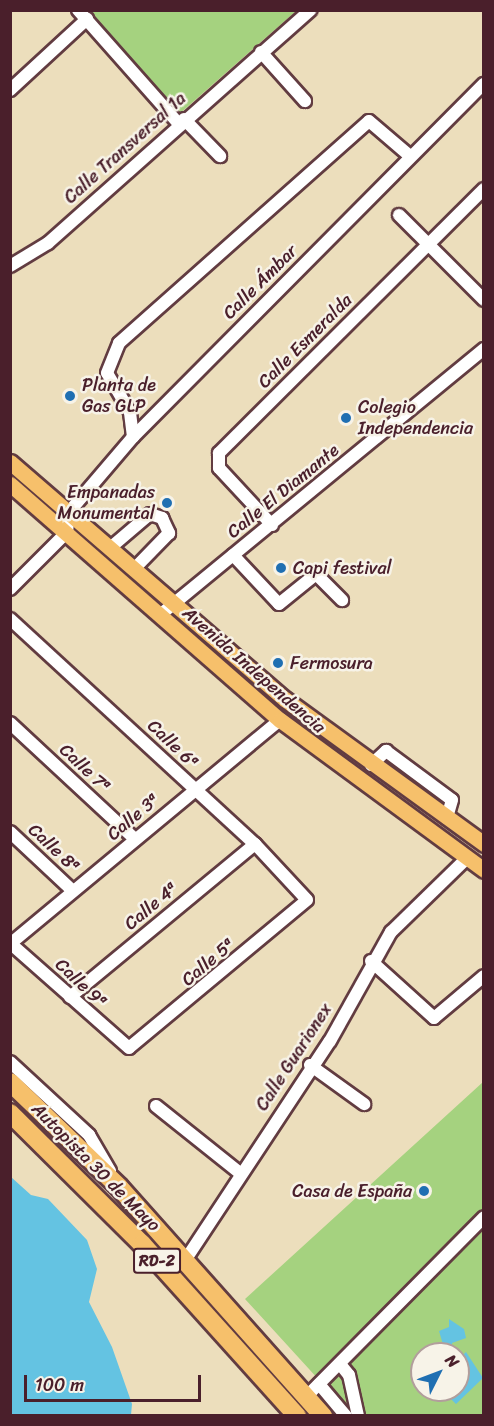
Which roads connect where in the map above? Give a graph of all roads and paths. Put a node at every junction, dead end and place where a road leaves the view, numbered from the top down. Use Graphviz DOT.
graph roads {
  1 [pos="309,10"];
  2 [pos="82,15"];
  3 [pos="261,52"];
  4 [pos="483,84"];
  5 [pos="10,90"];
  6 [pos="305,101"];
  7 [pos="181,121"];
  8 [pos="220,156"];
  9 [pos="410,156"];
  10 [pos="481,195"];
  11 [pos="399,215"];
  12 [pos="428,244"];
  13 [pos="10,266"];
  14 [pos="483,300"];
  15 [pos="483,349"];
  16 [pos="133,437"];
  17 [pos="10,462"];
  18 [pos="10,484"];
  19 [pos="69,512"];
  20 [pos="272,525"];
  21 [pos="67,532"];
  22 [pos="110,548"];
  23 [pos="233,555"];
  24 [pos="134,569"];
  25 [pos="10,589"];
  26 [pos="342,600"];
  27 [pos="174,603"];
  28 [pos="160,615"];
  29 [pos="10,618"];
  30 [pos="280,720"];
  31 [pos="10,723"];
  32 [pos="195,788"];
  33 [pos="10,832"];
  34 [pos="135,839"];
  35 [pos="255,844"];
  36 [pos="483,844"];
  37 [pos="466,858"];
  38 [pos="483,870"];
  39 [pos="73,891"];
  40 [pos="307,900"];
  41 [pos="11,944"];
  42 [pos="371,961"];
  43 [pos="483,976"];
  44 [pos="70,997"];
  45 [pos="129,1048"];
  46 [pos="10,1062"];
  47 [pos="310,1065"];
  48 [pos="10,1082"];
  49 [pos="364,1104"];
  50 [pos="156,1106"];
  51 [pos="10,1113"];
  52 [pos="240,1173"];
  53 [pos="119,1187"];
  54 [pos="483,1217"];
  55 [pos="186,1259"];
  56 [pos="340,1364"];
  57 [pos="312,1391"];
  58 [pos="297,1416"];
  59 [pos="323,1416"];
  60 [pos="346,1416"];
  61 [pos="358,1416"];
  1 -- 3 [label="street, Calle Transversal 1a"];
  2 -- 5 [label="street"];
  2 -- 7 [label="street"];
  3 -- 6 [label="street"];
  3 -- 7 [label="street, Calle Transversal 1a"];
  4 -- 9 [label="street, Calle Ámbar"];
  7 -- 8 [label="street"];
  7 -- 13 [label="street, Calle Transversal 1a"];
  9 -- 16 [label="street, Calle Ámbar"];
  9 -- 16 [label="street"];
  10 -- 12 [label="street, Calle Esmeralda"];
  11 -- 12 [label="street"];
  12 -- 14 [label="street"];
  12 -- 20 [label="street, Calle Esmeralda"];
  15 -- 20 [label="street, Calle El Diamante"];
  16 -- 19 [label="street, Calle Ámbar"];
  17 -- 19 [label="main road, Avenida Independencia"];
  18 -- 21 [label="main road, Avenida Independencia"];
  19 -- 21 [label="street"];
  19 -- 22 [label="main road, Avenida Independencia"];
  20 -- 23 [label="street, Calle El Diamante"];
  21 -- 25 [label="street"];
  21 -- 28 [label="main road, Avenida Independencia"];
  22 -- 24 [label="main road, Avenida Independencia"];
  22 -- 24 [label="street"];
  23 -- 26 [label="street"];
  23 -- 27 [label="street, Calle El Diamante"];
  24 -- 27 [label="main road, Avenida Independencia"];
  27 -- 28 [label="street, Calle El Diamante"];
  27 -- 36 [label="main road, Avenida Independencia"];
  28 -- 30 [label="main road, Avenida Independencia"];
  29 -- 32 [label="street, Calle 6ª"];
  30 -- 32 [label="street, Calle 3ª"];
  30 -- 37 [label="main road, Avenida Independencia"];
  31 -- 34 [label="street, Calle 7ª"];
  32 -- 34 [label="street, Calle 3ª"];
  32 -- 35 [label="street, Calle 6ª"];
  33 -- 39 [label="street, Calle 8ª"];
  34 -- 39 [label="street, Calle 3ª"];
  35 -- 40 [label="street, Calle 6ª"];
  35 -- 44 [label="street, Calle 4ª"];
  37 -- 38 [label="main road, Avenida Independencia"];
  37 -- 42 [label="street, Calle Guarionex"];
  39 -- 41 [label="street, Calle 3ª"];
  40 -- 45 [label="street, Calle 5ª"];
  41 -- 44 [label="street, Calle 9ª"];
  42 -- 43 [label="street"];
  42 -- 47 [label="street, Calle Guarionex"];
  44 -- 45 [label="street, Calle 9ª"];
  46 -- 53 [label="street"];
  47 -- 49 [label="street"];
  47 -- 52 [label="street, Calle Guarionex"];
  48 -- 53 [label="highway, Autopista 30 de Mayo / RD-2"];
  50 -- 52 [label="street"];
  51 -- 58 [label="highway, Autopista 30 de Mayo / RD-2"];
  52 -- 55 [label="street, Calle Guarionex"];
  53 -- 55 [label="highway, Autopista 30 de Mayo / RD-2"];
  54 -- 56 [label="street"];
  55 -- 57 [label="highway, Autopista 30 de Mayo / RD-2"];
  56 -- 57 [label="street"];
  56 -- 61 [label="street"];
  57 -- 59 [label="highway, Autopista 30 de Mayo / RD-2"];
  57 -- 60 [label="street"];
}
